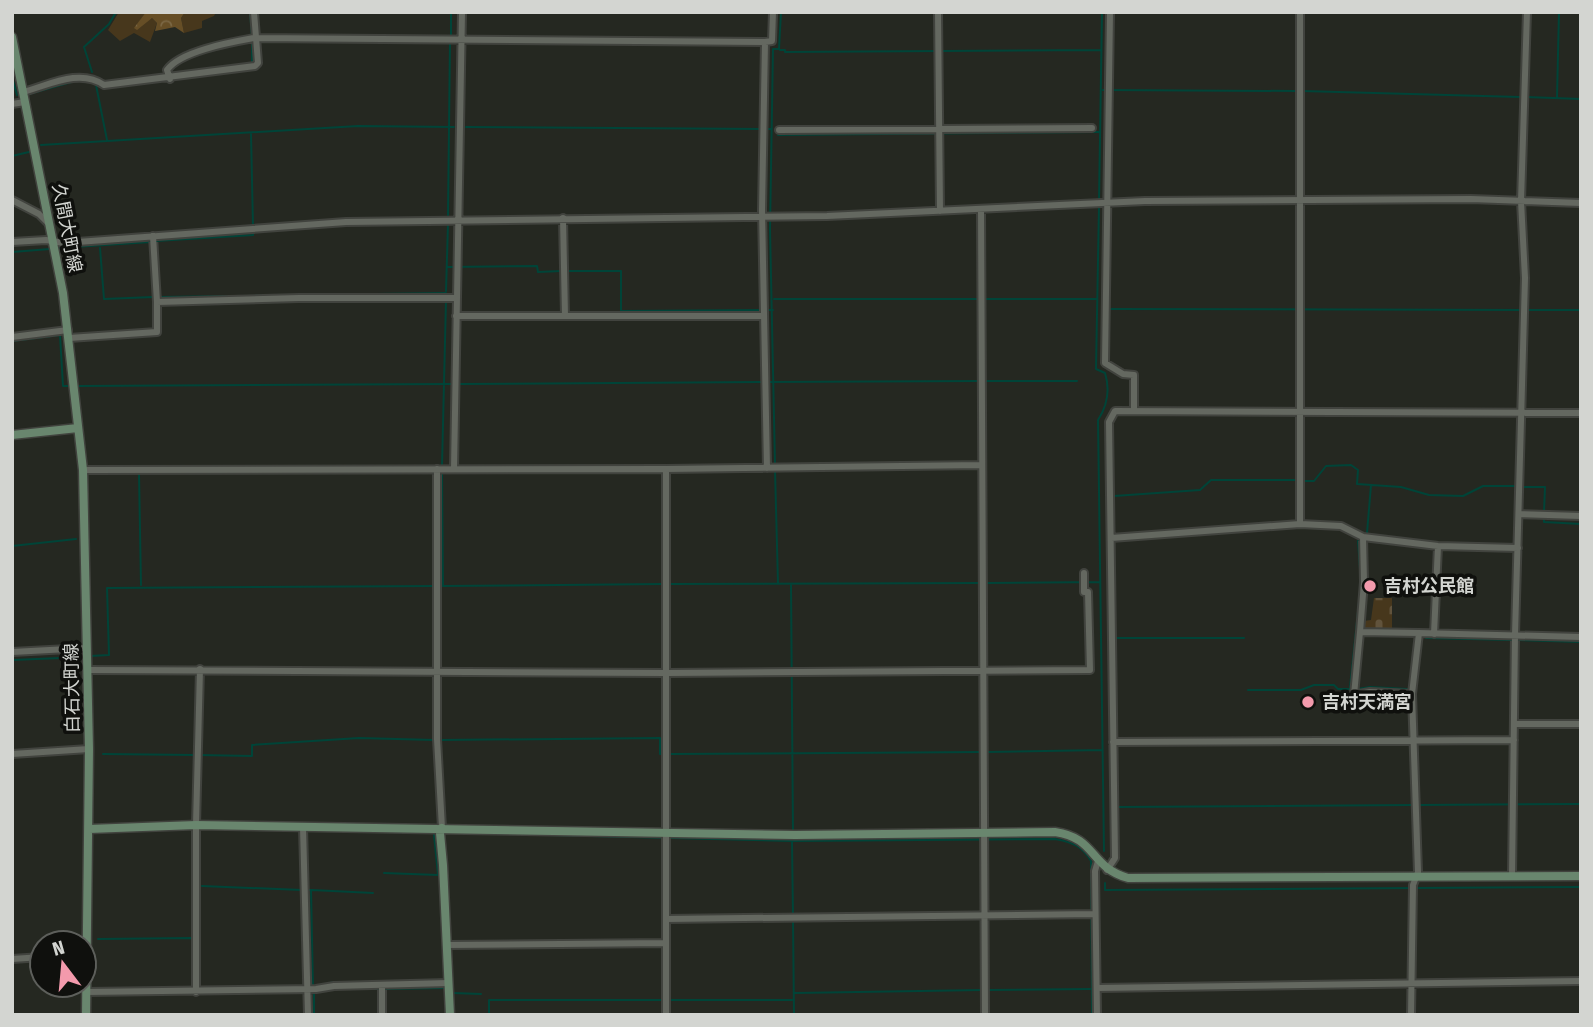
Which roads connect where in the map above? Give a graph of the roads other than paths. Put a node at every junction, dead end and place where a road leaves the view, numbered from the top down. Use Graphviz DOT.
graph roads {
  1 [pos="254,12"];
  2 [pos="462,12"];
  3 [pos="773,12"];
  4 [pos="938,12"];
  5 [pos="1110,12"];
  6 [pos="1300,12"];
  7 [pos="1527,12"];
  8 [pos="12,37"];
  9 [pos="253,38"];
  10 [pos="462,39"];
  11 [pos="765,42"];
  12 [pos="170,79"];
  13 [pos="23,92"];
  14 [pos="25,102"];
  15 [pos="12,104"];
  16 [pos="1092,128"];
  17 [pos="779,130"];
  18 [pos="939,132"];
  19 [pos="12,200"];
  20 [pos="1300,200"];
  21 [pos="1521,201"];
  22 [pos="1103,202"];
  23 [pos="1581,204"];
  24 [pos="981,209"];
  25 [pos="940,211"];
  26 [pos="768,216"];
  27 [pos="564,218"];
  28 [pos="459,220"];
  29 [pos="49,225"];
  30 [pos="153,240"];
  31 [pos="12,242"];
  32 [pos="53,247"];
  33 [pos="156,299"];
  34 [pos="449,299"];
  35 [pos="764,312"];
  36 [pos="456,316"];
  37 [pos="565,316"];
  38 [pos="68,334"];
  39 [pos="12,337"];
  40 [pos="1134,411"];
  41 [pos="1300,412"];
  42 [pos="1521,413"];
  43 [pos="1581,413"];
  44 [pos="78,428"];
  45 [pos="12,435"];
  46 [pos="982,465"];
  47 [pos="772,468"];
  48 [pos="440,469"];
  49 [pos="454,469"];
  50 [pos="666,469"];
  51 [pos="83,470"];
  52 [pos="1519,514"];
  53 [pos="1581,516"];
  54 [pos="1300,524"];
  55 [pos="1363,537"];
  56 [pos="1111,538"];
  57 [pos="1438,546"];
  58 [pos="1518,548"];
  59 [pos="1084,578"];
  60 [pos="1360,632"];
  61 [pos="1419,634"];
  62 [pos="1434,634"];
  63 [pos="1581,637"];
  64 [pos="1515,638"];
  65 [pos="12,652"];
  66 [pos="87,654"];
  67 [pos="200,669"];
  68 [pos="88,670"];
  69 [pos="983,670"];
  70 [pos="437,671"];
  71 [pos="666,673"];
  72 [pos="1412,694"];
  73 [pos="1514,724"];
  74 [pos="1581,724"];
  75 [pos="1414,740"];
  76 [pos="1514,740"];
  77 [pos="1113,742"];
  78 [pos="89,749"];
  79 [pos="12,754"];
  80 [pos="196,825"];
  81 [pos="303,827"];
  82 [pos="442,828"];
  83 [pos="89,829"];
  84 [pos="665,836"];
  85 [pos="984,838"];
  86 [pos="1102,866"];
  87 [pos="1512,876"];
  88 [pos="1581,876"];
  89 [pos="1414,884"];
  90 [pos="1093,914"];
  91 [pos="985,916"];
  92 [pos="666,919"];
  93 [pos="86,929"];
  94 [pos="666,943"];
  95 [pos="447,945"];
  96 [pos="1581,981"];
  97 [pos="1412,984"];
  98 [pos="382,988"];
  99 [pos="449,988"];
  100 [pos="1097,988"];
  101 [pos="196,989"];
  102 [pos="312,989"];
  103 [pos="98,992"];
  104 [pos="308,1015"];
  105 [pos="382,1015"];
  106 [pos="450,1015"];
  107 [pos="666,1015"];
  108 [pos="985,1015"];
  109 [pos="1097,1015"];
  110 [pos="1411,1015"];
  1 -- 9 [label="street"];
  2 -- 10 [label="street"];
  3 -- 11 [label="street"];
  4 -- 18 [label="street"];
  5 -- 22 [label="street"];
  6 -- 20 [label="street"];
  7 -- 21 [label="street"];
  8 -- 13 [label="street, 久間大町線"];
  9 -- 10 [label="street"];
  9 -- 12 [label="street"];
  9 -- 12 [label="street"];
  10 -- 11 [label="street"];
  10 -- 28 [label="street"];
  11 -- 26 [label="street"];
  12 -- 13 [label="street"];
  13 -- 14 [label="street, 久間大町線"];
  14 -- 15 [label="street"];
  14 -- 29 [label="street, 久間大町線"];
  16 -- 18 [label="street"];
  17 -- 18 [label="street"];
  18 -- 25 [label="street"];
  19 -- 29 [label="street"];
  20 -- 21 [label="street"];
  20 -- 22 [label="street"];
  20 -- 41 [label="street"];
  21 -- 23 [label="street"];
  21 -- 42 [label="street"];
  22 -- 24 [label="street"];
  22 -- 40 [label="street"];
  24 -- 25 [label="street"];
  24 -- 46 [label="street"];
  25 -- 26 [label="street"];
  26 -- 27 [label="street"];
  26 -- 35 [label="street"];
  27 -- 28 [label="street"];
  27 -- 37 [label="street"];
  28 -- 30 [label="street"];
  28 -- 34 [label="street"];
  29 -- 32 [label="street, 久間大町線"];
  30 -- 32 [label="street"];
  30 -- 33 [label="street"];
  31 -- 32 [label="street"];
  32 -- 38 [label="street, 久間大町線"];
  33 -- 34 [label="street"];
  33 -- 38 [label="street"];
  34 -- 36 [label="street"];
  35 -- 37 [label="street"];
  35 -- 47 [label="street"];
  36 -- 37 [label="street"];
  36 -- 49 [label="street"];
  38 -- 39 [label="street"];
  38 -- 44 [label="street, 久間大町線"];
  40 -- 41 [label="street"];
  40 -- 56 [label="street"];
  41 -- 42 [label="street"];
  41 -- 54 [label="street"];
  42 -- 43 [label="street"];
  42 -- 52 [label="street"];
  44 -- 45 [label="street"];
  44 -- 51 [label="street, 白石大町線"];
  46 -- 47 [label="street"];
  46 -- 69 [label="street"];
  47 -- 50 [label="street"];
  48 -- 49 [label="street"];
  48 -- 51 [label="street"];
  48 -- 70 [label="street"];
  49 -- 50 [label="street"];
  50 -- 71 [label="street"];
  51 -- 66 [label="street, 白石大町線"];
  52 -- 53 [label="street"];
  52 -- 58 [label="street"];
  54 -- 55 [label="street"];
  54 -- 56 [label="street"];
  55 -- 57 [label="street"];
  55 -- 60 [label="street"];
  56 -- 77 [label="street"];
  57 -- 58 [label="street"];
  57 -- 62 [label="street"];
  58 -- 64 [label="street"];
  59 -- 69 [label="street"];
  60 -- 61 [label="street"];
  60 -- 72 [label="street"];
  61 -- 62 [label="street"];
  61 -- 72 [label="street"];
  62 -- 64 [label="street"];
  63 -- 64 [label="street"];
  64 -- 73 [label="street"];
  65 -- 66 [label="street"];
  66 -- 68 [label="street, 白石大町線"];
  67 -- 68 [label="street"];
  67 -- 70 [label="street"];
  67 -- 80 [label="street"];
  68 -- 78 [label="street, 白石大町線"];
  69 -- 71 [label="street"];
  69 -- 85 [label="street"];
  70 -- 71 [label="street"];
  70 -- 82 [label="street"];
  71 -- 84 [label="street"];
  72 -- 75 [label="street"];
  73 -- 74 [label="street"];
  73 -- 76 [label="street"];
  75 -- 76 [label="street"];
  75 -- 77 [label="street"];
  75 -- 89 [label="street"];
  76 -- 87 [label="street"];
  77 -- 86 [label="street"];
  78 -- 79 [label="street"];
  78 -- 83 [label="street, 白石大町線"];
  80 -- 81 [label="street"];
  80 -- 83 [label="street"];
  80 -- 101 [label="street"];
  81 -- 82 [label="street"];
  81 -- 102 [label="street"];
  82 -- 84 [label="street"];
  82 -- 95 [label="street"];
  83 -- 93 [label="street, 白石大町線"];
  84 -- 85 [label="street"];
  84 -- 92 [label="street"];
  85 -- 86 [label="street"];
  85 -- 91 [label="street"];
  86 -- 89 [label="street"];
  86 -- 90 [label="street"];
  87 -- 88 [label="street"];
  87 -- 89 [label="street"];
  89 -- 97 [label="street"];
  90 -- 91 [label="street"];
  90 -- 100 [label="street"];
  91 -- 92 [label="street"];
  91 -- 108 [label="street"];
  92 -- 94 [label="street"];
  94 -- 95 [label="street"];
  94 -- 107 [label="street"];
  95 -- 99 [label="street"];
  96 -- 97 [label="street"];
  97 -- 100 [label="street"];
  97 -- 110 [label="street"];
  98 -- 99 [label="street"];
  98 -- 102 [label="street"];
  98 -- 105 [label="street"];
  99 -- 106 [label="street"];
  100 -- 109 [label="street"];
  101 -- 102 [label="street"];
  101 -- 103 [label="street"];
  102 -- 104 [label="street"];
}
